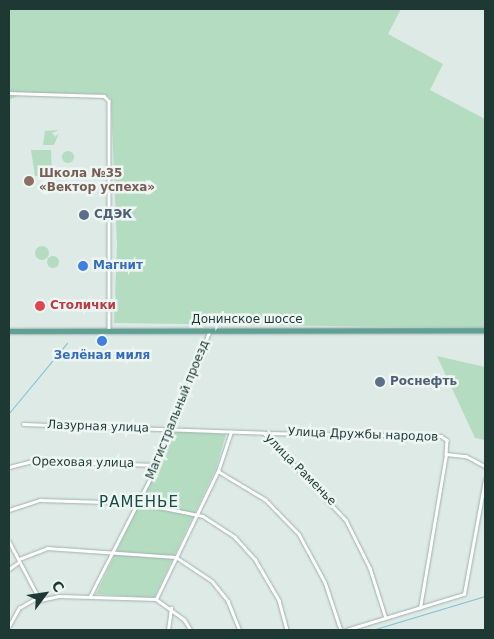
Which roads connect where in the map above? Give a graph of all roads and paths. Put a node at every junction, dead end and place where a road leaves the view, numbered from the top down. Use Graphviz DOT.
graph roads {
  1 [pos="9,93"];
  2 [pos="210,330"];
  3 [pos="485,330"];
  4 [pos="9,331"];
  5 [pos="109,331"];
  6 [pos="23,424"];
  7 [pos="172,430"];
  8 [pos="231,432"];
  9 [pos="264,433"];
  10 [pos="446,454"];
  11 [pos="157,465"];
  12 [pos="485,466"];
  13 [pos="9,467"];
  14 [pos="218,471"];
  15 [pos="485,480"];
  16 [pos="140,503"];
  17 [pos="9,510"];
  18 [pos="198,515"];
  19 [pos="9,541"];
  20 [pos="115,550"];
  21 [pos="176,557"];
  22 [pos="19,561"];
  23 [pos="9,569"];
  24 [pos="90,596"];
  25 [pos="39,598"];
  26 [pos="156,599"];
  27 [pos="171,608"];
  28 [pos="420,608"];
  29 [pos="386,618"];
  30 [pos="9,626"];
  31 [pos="168,630"];
  32 [pos="191,630"];
  33 [pos="240,630"];
  34 [pos="287,630"];
  35 [pos="341,630"];
  36 [pos="346,630"];
  1 -- 5 [label="street"];
  2 -- 3 [label="main road, Донинское шоссе"];
  2 -- 5 [label="main road, Донинское шоссе"];
  2 -- 7 [label="street, Магистральный проезд"];
  4 -- 5 [label="main road, Донинское шоссе"];
  6 -- 7 [label="street, Лазурная улица"];
  7 -- 8 [label="street, улица Раменье"];
  7 -- 11 [label="street, Магистральный проезд"];
  8 -- 9 [label="street, улица Раменье"];
  8 -- 14 [label="street"];
  9 -- 10 [label="street, Улица Дружбы народов"];
  9 -- 29 [label="street, улица Раменье"];
  10 -- 12 [label="street, Улица Дружбы народов"];
  10 -- 28 [label="street, Улица Дружбы народов"];
  11 -- 13 [label="street, Ореховая улица"];
  11 -- 16 [label="street, Магистральный проезд"];
  14 -- 18 [label="street"];
  14 -- 35 [label="street"];
  15 -- 28 [label="street"];
  16 -- 17 [label="street"];
  16 -- 18 [label="street"];
  16 -- 20 [label="street, Магистральный проезд"];
  18 -- 21 [label="street"];
  18 -- 34 [label="street"];
  19 -- 22 [label="street"];
  20 -- 21 [label="street"];
  20 -- 22 [label="street"];
  20 -- 24 [label="street, Магистральный проезд"];
  21 -- 26 [label="street"];
  21 -- 33 [label="street"];
  22 -- 23 [label="street"];
  22 -- 25 [label="street"];
  24 -- 25 [label="street"];
  24 -- 26 [label="street"];
  25 -- 30 [label="street"];
  26 -- 27 [label="street"];
  27 -- 31 [label="street"];
  27 -- 32 [label="street"];
  28 -- 29 [label="street"];
  29 -- 36 [label="street"];
}
